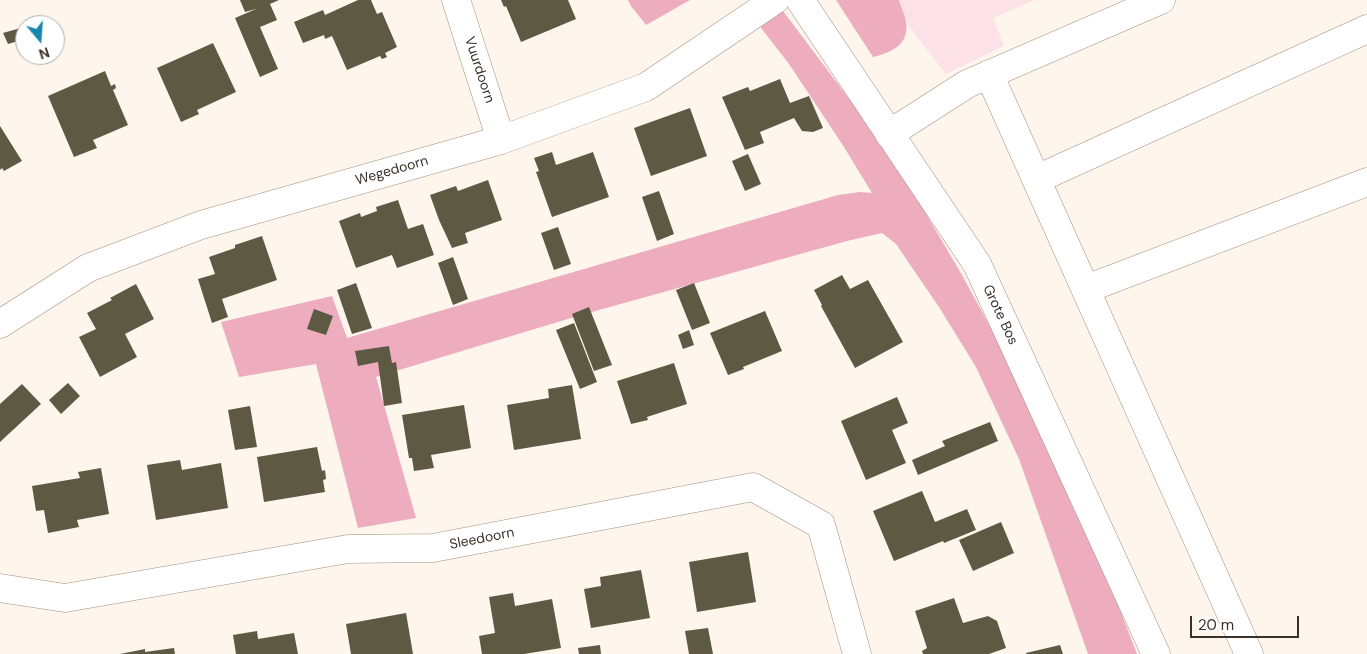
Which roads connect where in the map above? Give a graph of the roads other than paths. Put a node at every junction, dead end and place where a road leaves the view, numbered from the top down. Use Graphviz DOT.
graph roads {
  1 [pos="456,0"];
  2 [pos="775,0"];
  3 [pos="800,0"];
  4 [pos="1161,0"];
  5 [pos="1367,28"];
  6 [pos="989,74"];
  7 [pos="889,134"];
  8 [pos="501,140"];
  9 [pos="1037,179"];
  10 [pos="1367,182"];
  11 [pos="1086,289"];
  12 [pos="0,324"];
  13 [pos="0,588"];
  14 [pos="857,654"];
  15 [pos="1156,654"];
  16 [pos="1248,654"];
  1 -- 8 [label="street, Vuurdoorn"];
  2 -- 8 [label="street, Wegedoorn"];
  3 -- 7 [label="street, Grote Bos"];
  4 -- 6 [label="street"];
  5 -- 9 [label="street"];
  6 -- 7 [label="street"];
  6 -- 9 [label="street"];
  7 -- 15 [label="street, Grote Bos"];
  8 -- 12 [label="street, Wegedoorn"];
  9 -- 11 [label="street"];
  10 -- 11 [label="street"];
  11 -- 16 [label="street"];
  13 -- 14 [label="street, Sleedoorn"];
}
